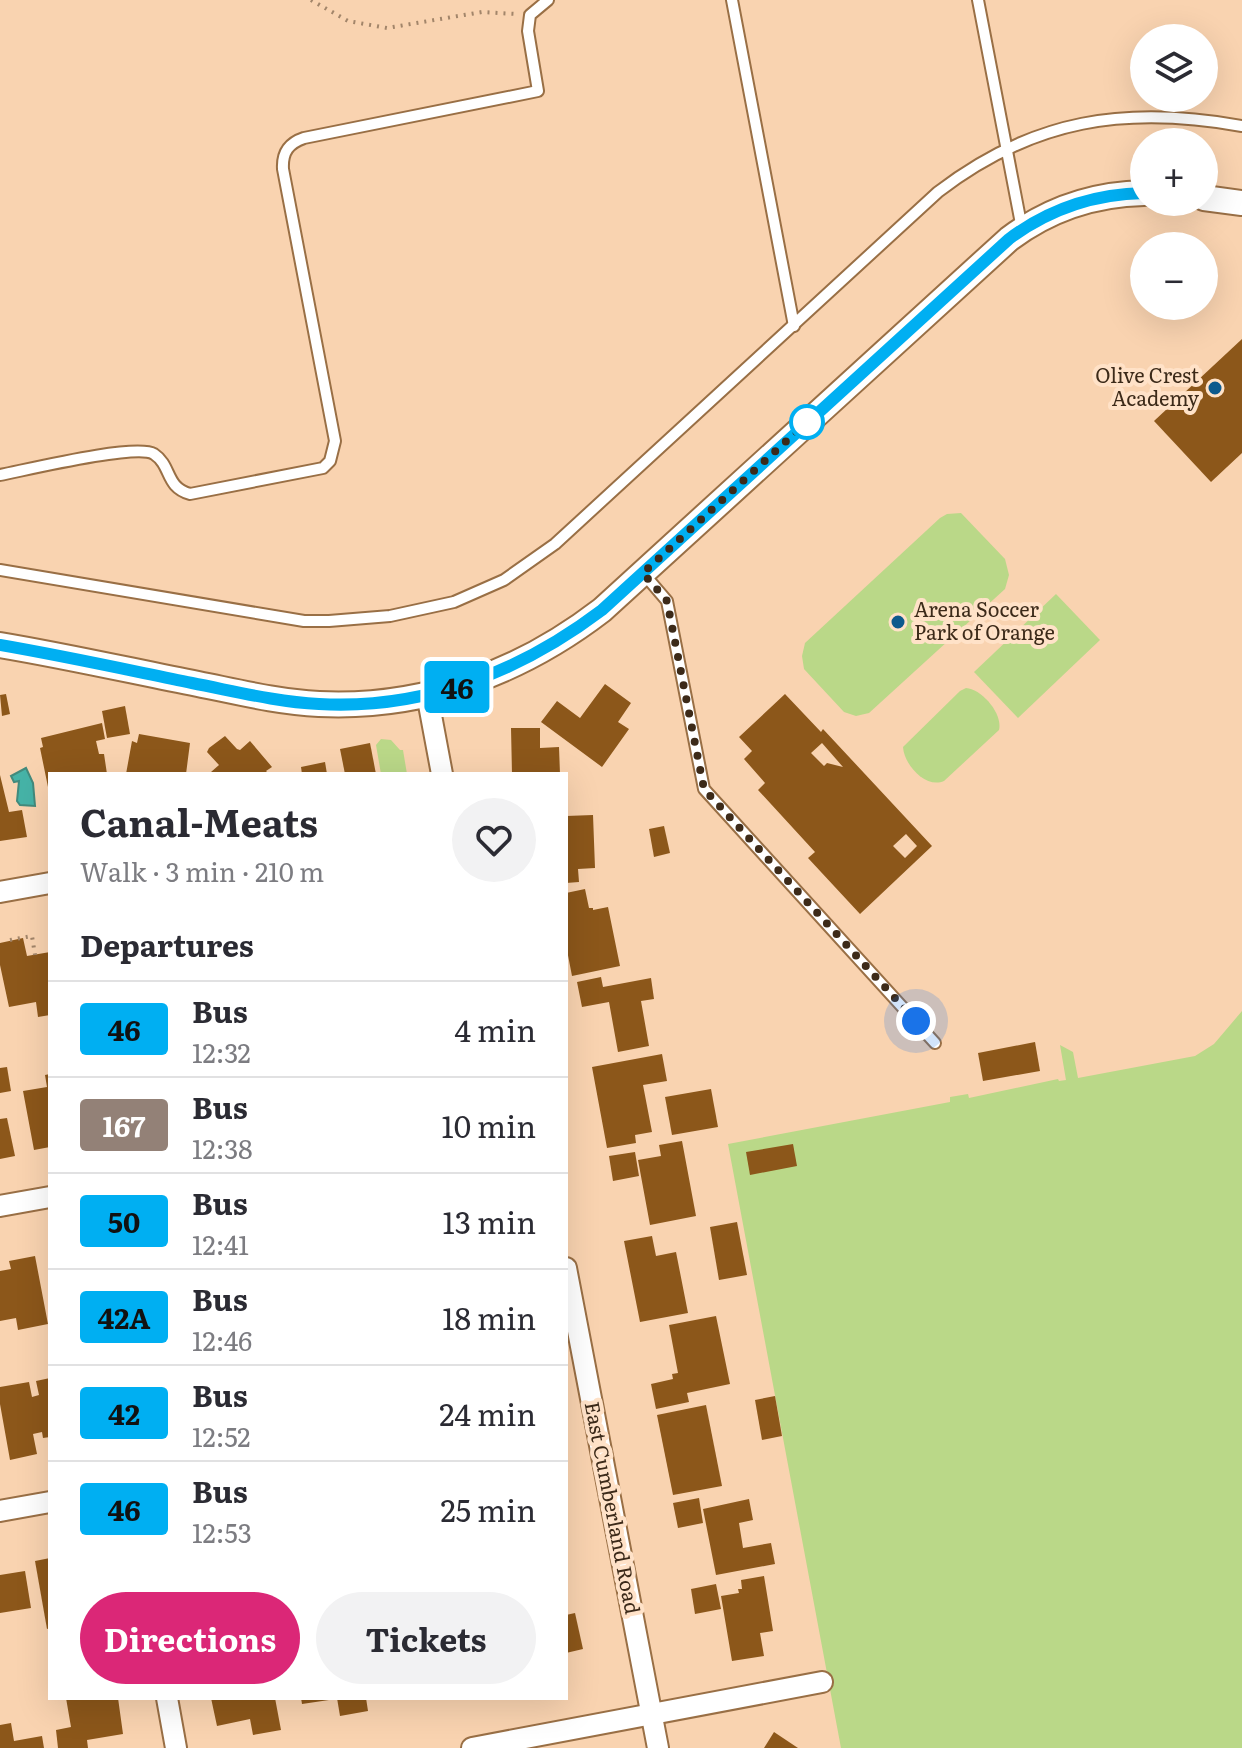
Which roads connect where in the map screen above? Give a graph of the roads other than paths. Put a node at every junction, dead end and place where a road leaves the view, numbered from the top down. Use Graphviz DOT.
graph roads {
  1 [pos="548,0"];
  2 [pos="732,0"];
  3 [pos="978,0"];
  4 [pos="1242,126"];
  5 [pos="1006,148"];
  6 [pos="1130,194"];
  7 [pos="1218,200"];
  8 [pos="1242,203"];
  9 [pos="1022,229"];
  10 [pos="794,326"];
  11 [pos="0,475"];
  12 [pos="0,570"];
  13 [pos="643,573"];
  14 [pos="0,645"];
  15 [pos="427,694"];
  16 [pos="442,772"];
  17 [pos="48,883"];
  18 [pos="0,892"];
  19 [pos="935,1043"];
  20 [pos="48,1197"];
  21 [pos="0,1206"];
  22 [pos="568,1278"];
  23 [pos="48,1502"];
  24 [pos="0,1511"];
  25 [pos="822,1682"];
  26 [pos="167,1700"];
  27 [pos="651,1714"];
  28 [pos="176,1748"];
  29 [pos="472,1748"];
  30 [pos="658,1748"];
  1 -- 11 [label="lane"];
  2 -- 10 [label="lane"];
  3 -- 5 [label="lane"];
  4 -- 5 [label="lane"];
  5 -- 9 [label="lane"];
  5 -- 10 [label="lane"];
  6 -- 9 [label="street"];
  7 -- 8 [label="street"];
  9 -- 13 [label="street"];
  10 -- 12 [label="lane"];
  13 -- 15 [label="street"];
  13 -- 19 [label="lane"];
  14 -- 15 [label="street"];
  15 -- 16 [label="street"];
  17 -- 18 [label="street"];
  20 -- 21 [label="street"];
  22 -- 27 [label="street, East Cumberland Road"];
  23 -- 24 [label="street"];
  25 -- 27 [label="street"];
  26 -- 28 [label="street"];
  27 -- 29 [label="street"];
  27 -- 30 [label="street, East Cumberland Road"];
}
